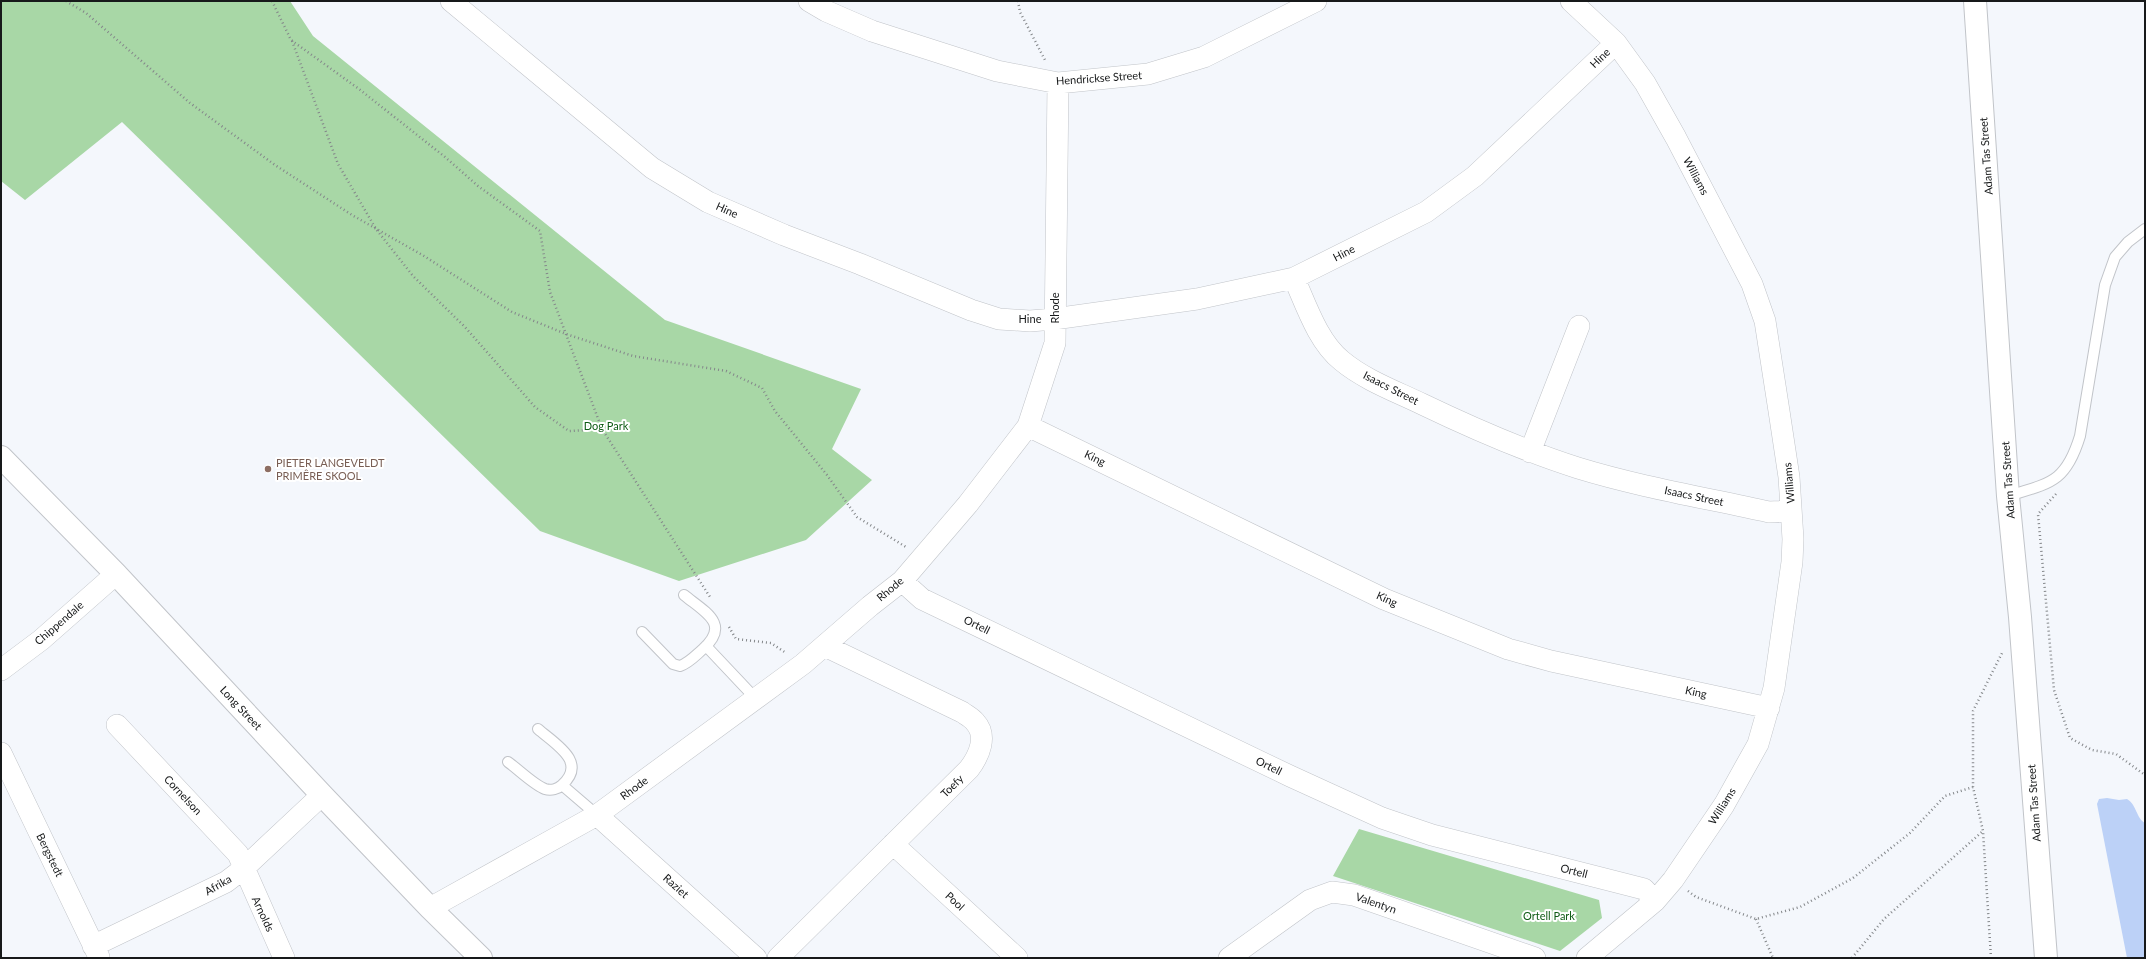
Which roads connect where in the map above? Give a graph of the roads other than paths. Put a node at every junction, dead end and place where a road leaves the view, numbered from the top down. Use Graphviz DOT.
graph roads {
  1 [pos="451,1"];
  2 [pos="809,1"];
  3 [pos="1316,1"];
  4 [pos="1571,1"];
  5 [pos="1975,1"];
  6 [pos="1616,42"];
  7 [pos="1058,83"];
  8 [pos="2145,229"];
  9 [pos="1294,278"];
  10 [pos="1054,319"];
  11 [pos="1579,326"];
  12 [pos="1028,426"];
  13 [pos="1530,452"];
  14 [pos="1,457"];
  15 [pos="2008,496"];
  16 [pos="1791,511"];
  17 [pos="116,574"];
  18 [pos="902,581"];
  19 [pos="684,595"];
  20 [pos="642,632"];
  21 [pos="706,646"];
  22 [pos="825,646"];
  23 [pos="1,670"];
  24 [pos="756,699"];
  25 [pos="1769,708"];
  26 [pos="117,725"];
  27 [pos="538,729"];
  28 [pos="1,753"];
  29 [pos="508,762"];
  30 [pos="562,785"];
  31 [pos="322,794"];
  32 [pos="597,815"];
  33 [pos="893,844"];
  34 [pos="243,869"];
  35 [pos="1655,901"];
  36 [pos="430,908"];
  37 [pos="97,952"];
  38 [pos="284,958"];
  39 [pos="481,958"];
  40 [pos="756,958"];
  41 [pos="778,958"];
  42 [pos="1017,958"];
  43 [pos="1229,958"];
  44 [pos="1535,958"];
  45 [pos="1587,958"];
  46 [pos="2046,958"];
  1 -- 10 [label="street, Hine"];
  2 -- 7 [label="street, Hendrickse Street"];
  3 -- 7 [label="street, Hendrickse Street"];
  4 -- 6 [label="street, Williams"];
  5 -- 15 [label="main road, Adam Tas Street"];
  6 -- 9 [label="street, Hine"];
  6 -- 16 [label="street, Williams"];
  7 -- 10 [label="street, Rhode"];
  8 -- 15 [label="lane"];
  9 -- 10 [label="street, Hine"];
  9 -- 13 [label="street, Isaacs Street"];
  10 -- 12 [label="street, Rhode"];
  11 -- 13 [label="street"];
  12 -- 18 [label="street, Rhode"];
  12 -- 25 [label="street, King"];
  13 -- 16 [label="street, Isaacs Street"];
  14 -- 17 [label="main road, Long Street"];
  15 -- 46 [label="main road, Adam Tas Street"];
  16 -- 25 [label="street, Williams"];
  17 -- 23 [label="street, Chippendale"];
  17 -- 31 [label="main road, Long Street"];
  18 -- 22 [label="street, Rhode"];
  18 -- 35 [label="street, Ortell"];
  19 -- 21 [label="lane"];
  20 -- 21 [label="lane"];
  21 -- 24 [label="lane"];
  22 -- 24 [label="street, Rhode"];
  22 -- 33 [label="street, Toefy"];
  24 -- 32 [label="street, Rhode"];
  25 -- 35 [label="street, Williams"];
  26 -- 34 [label="street, Cornelson"];
  27 -- 30 [label="lane"];
  28 -- 37 [label="street, Bergstedt"];
  29 -- 30 [label="lane"];
  30 -- 32 [label="lane"];
  31 -- 34 [label="street, Afrika"];
  31 -- 36 [label="main road, Long Street"];
  32 -- 36 [label="street, Rhode"];
  32 -- 40 [label="street, Raziet"];
  33 -- 41 [label="street, Toefy"];
  33 -- 42 [label="street, Pool"];
  34 -- 37 [label="street, Afrika"];
  34 -- 38 [label="street, Arnolds"];
  35 -- 45 [label="street, Williams"];
  36 -- 39 [label="main road, Long Street"];
  43 -- 44 [label="street, Valentyn"];
}
